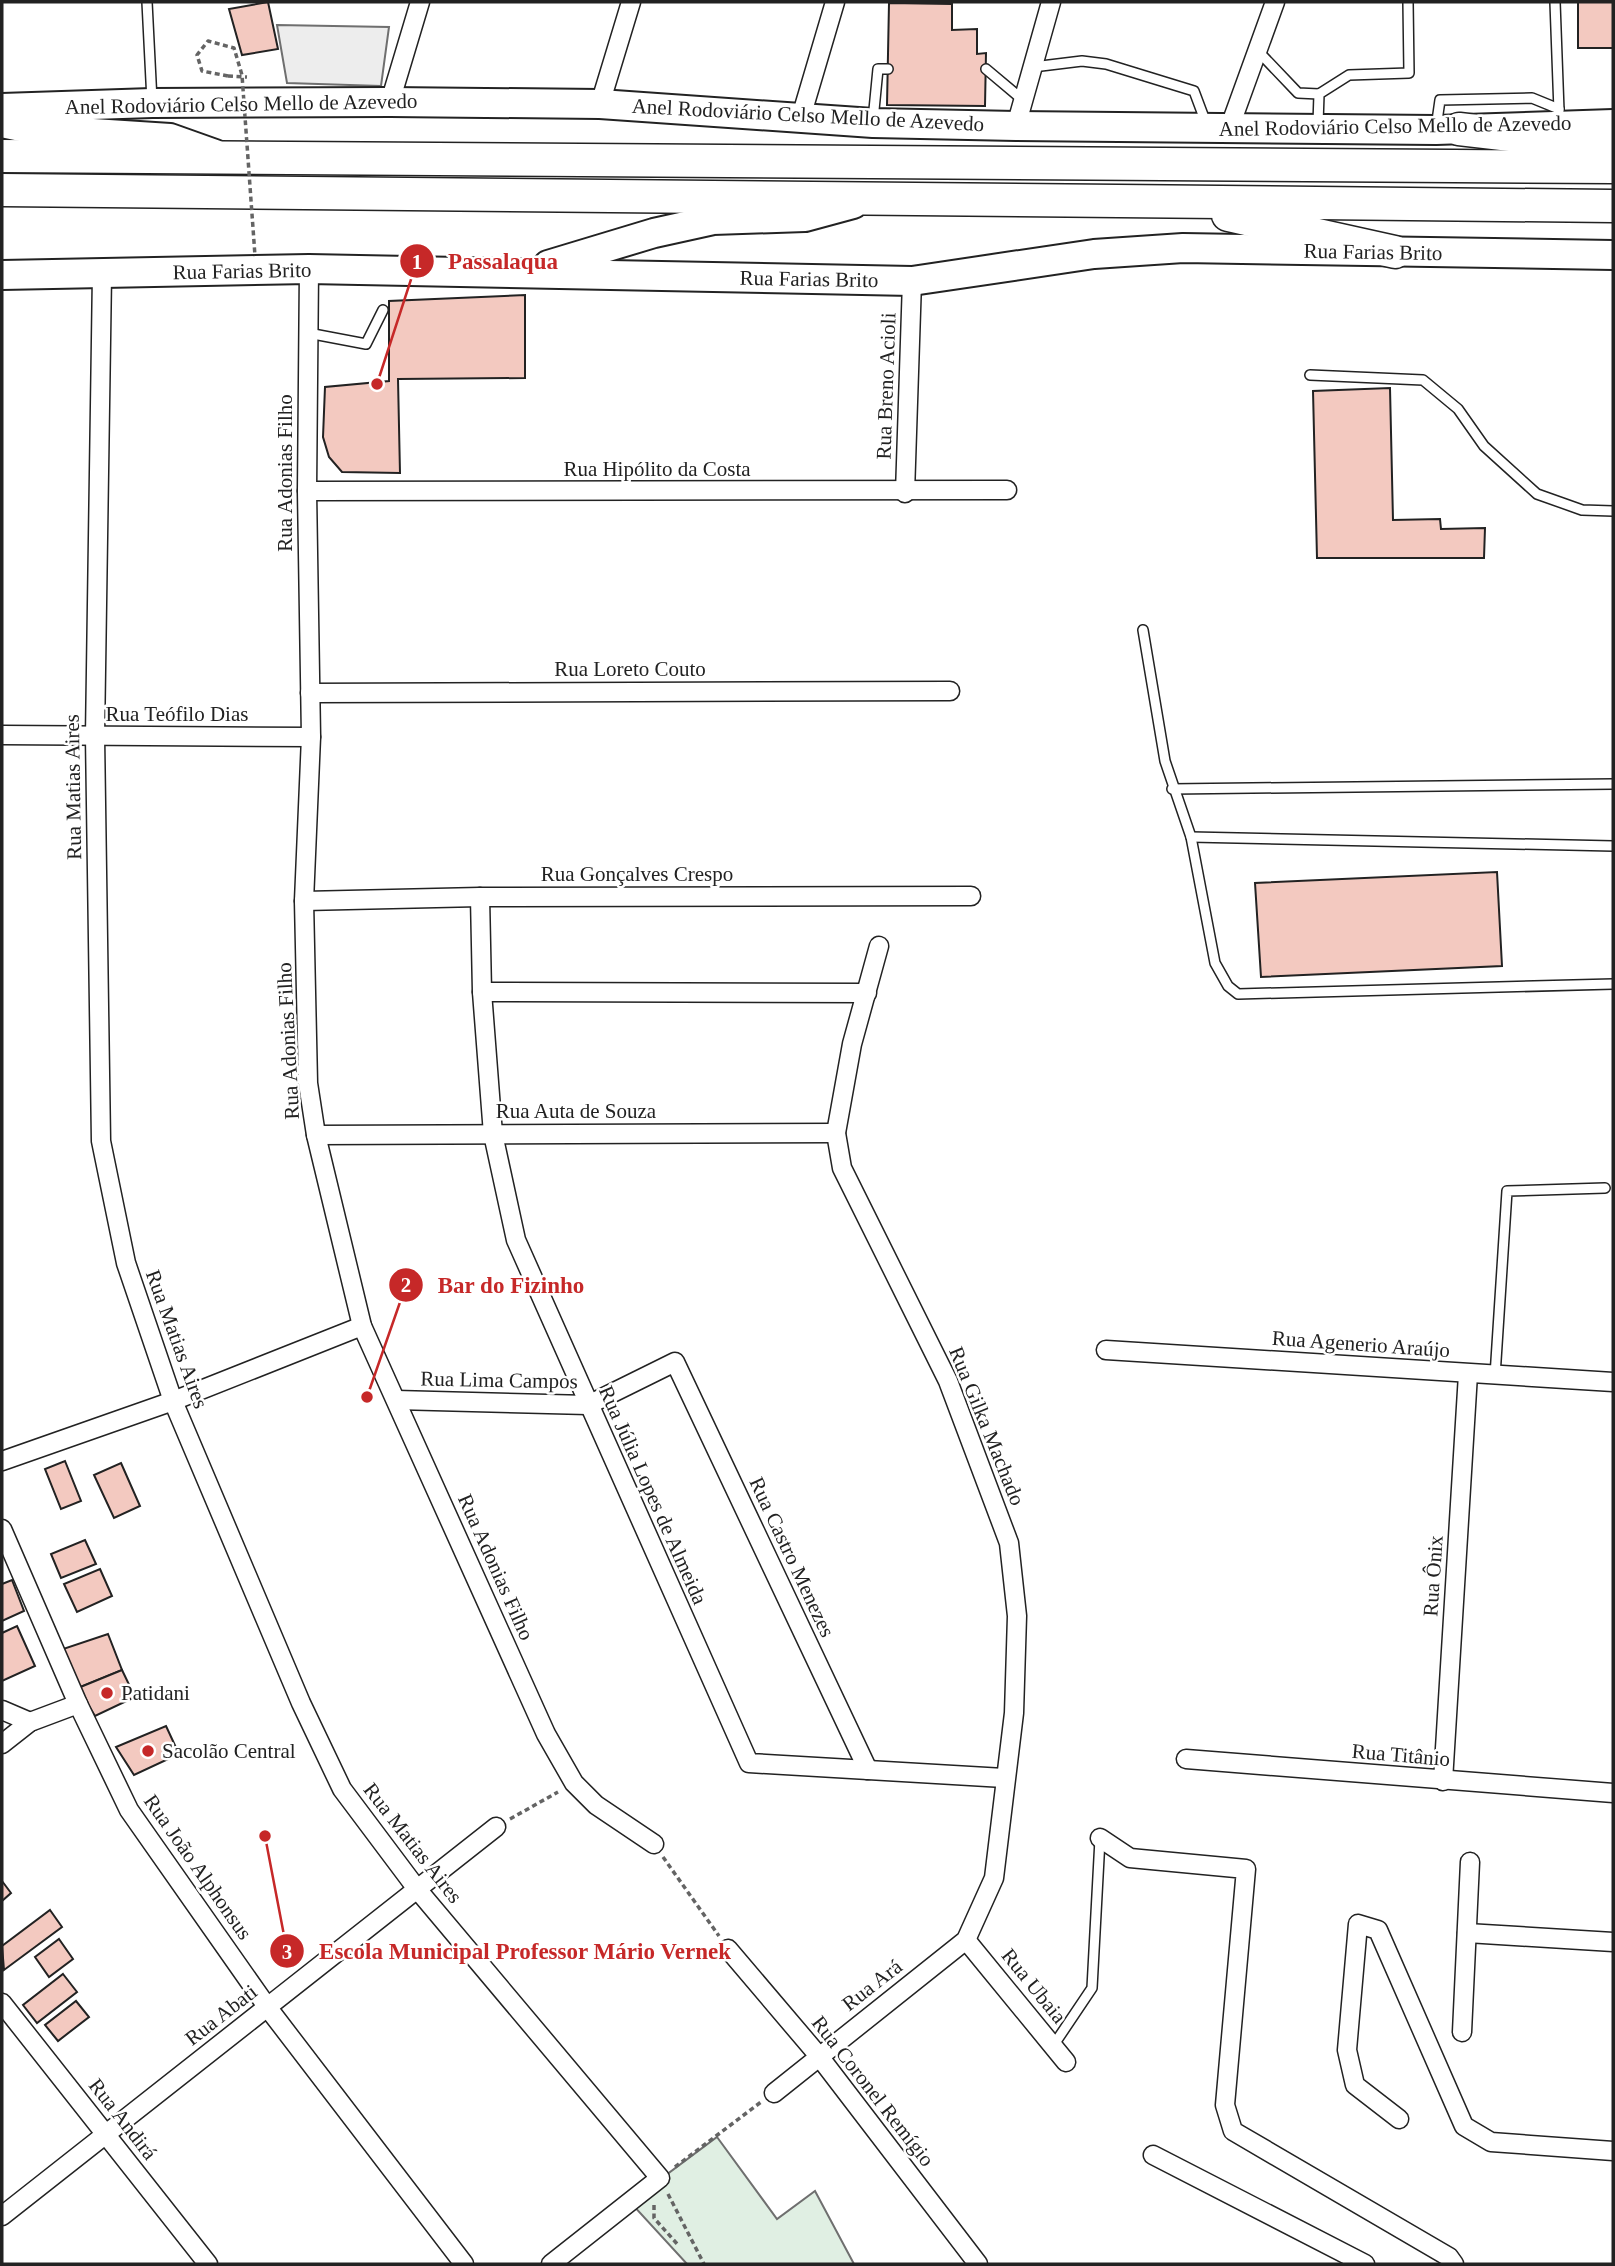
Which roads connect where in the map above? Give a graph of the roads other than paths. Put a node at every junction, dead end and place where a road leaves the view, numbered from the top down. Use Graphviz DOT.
graph roads {
  1 [pos="147,2"];
  2 [pos="420,2"];
  3 [pos="631,2"];
  4 [pos="835,2"];
  5 [pos="1051,2"];
  6 [pos="1275,2"];
  7 [pos="1408,2"];
  8 [pos="1555,2"];
  9 [pos="1257,50"];
  10 [pos="1032,67"];
  11 [pos="888,69"];
  12 [pos="986,69"];
  13 [pos="1319,94"];
  14 [pos="390,102"];
  15 [pos="152,103"];
  16 [pos="600,104"];
  17 [pos="2,108"];
  18 [pos="1019,113"];
  19 [pos="1558,116"];
  20 [pos="801,117"];
  21 [pos="2,123"];
  22 [pos="873,123"];
  23 [pos="1613,124"];
  24 [pos="1219,128"];
  25 [pos="1317,129"];
  26 [pos="1448,129"];
  27 [pos="1613,147"];
  28 [pos="2,156"];
  29 [pos="231,159"];
  30 [pos="1613,167"];
  31 [pos="2,190"];
  32 [pos="880,198"];
  33 [pos="1165,201"];
  34 [pos="1613,205"];
  35 [pos="1395,252"];
  36 [pos="1613,256"];
  37 [pos="309,269"];
  38 [pos="508,273"];
  39 [pos="102,274"];
  40 [pos="2,275"];
  41 [pos="912,281"];
  42 [pos="383,310"];
  43 [pos="308,333"];
  44 [pos="1310,375"];
  45 [pos="307,491"];
  46 [pos="1007,491"];
  47 [pos="905,493"];
  48 [pos="1613,511"];
  49 [pos="1143,630"];
  50 [pos="950,691"];
  51 [pos="310,693"];
  52 [pos="2,735"];
  53 [pos="94,736"];
  54 [pos="311,737"];
  55 [pos="1613,784"];
  56 [pos="1172,789"];
  57 [pos="1191,837"];
  58 [pos="1613,846"];
  59 [pos="971,896"];
  60 [pos="480,897"];
  61 [pos="304,901"];
  62 [pos="878,946"];
  63 [pos="1613,984"];
  64 [pos="482,992"];
  65 [pos="867,993"];
  66 [pos="836,1133"];
  67 [pos="493,1134"];
  68 [pos="317,1135"];
  69 [pos="1605,1188"];
  70 [pos="362,1326"];
  71 [pos="1106,1350"];
  72 [pos="675,1363"];
  73 [pos="1468,1374"];
  74 [pos="1495,1376"];
  75 [pos="1613,1382"];
  76 [pos="396,1400"];
  77 [pos="173,1401"];
  78 [pos="588,1405"];
  79 [pos="2,1461"];
  80 [pos="2,1529"];
  81 [pos="78,1704"];
  82 [pos="2,1710"];
  83 [pos="30,1721"];
  84 [pos="2,1744"];
  85 [pos="1186,1759"];
  86 [pos="869,1770"];
  87 [pos="1004,1778"];
  88 [pos="1443,1781"];
  89 [pos="1613,1793"];
  90 [pos="496,1827"];
  91 [pos="1100,1838"];
  92 [pos="653,1844"];
  93 [pos="1470,1862"];
  94 [pos="417,1889"];
  95 [pos="1467,1933"];
  96 [pos="966,1940"];
  97 [pos="1613,1942"];
  98 [pos="728,1949"];
  99 [pos="2,2003"];
  100 [pos="268,2008"];
  101 [pos="1462,2032"];
  102 [pos="1053,2046"];
  103 [pos="818,2055"];
  104 [pos="1066,2062"];
  105 [pos="774,2093"];
  106 [pos="1399,2119"];
  107 [pos="106,2133"];
  108 [pos="1613,2151"];
  109 [pos="1153,2155"];
  110 [pos="2,2216"];
  111 [pos="208,2264"];
  112 [pos="464,2264"];
  113 [pos="551,2264"];
  114 [pos="978,2264"];
  115 [pos="1365,2264"];
  116 [pos="1454,2264"];
  1 -- 15 [label="lane"];
  2 -- 14 [label="street"];
  3 -- 16 [label="street"];
  4 -- 20 [label="street"];
  5 -- 10 [label="street"];
  6 -- 9 [label="street"];
  7 -- 13 [label="lane"];
  8 -- 19 [label="lane"];
  9 -- 13 [label="lane"];
  9 -- 24 [label="street"];
  10 -- 18 [label="street"];
  10 -- 24 [label="lane"];
  11 -- 22 [label="lane"];
  12 -- 18 [label="lane"];
  13 -- 25 [label="lane"];
  14 -- 15 [label="main road, Anel Rodoviário Celso Mello de Azevedo"];
  14 -- 16 [label="main road, Anel Rodoviário Celso Mello de Azevedo"];
  15 -- 17 [label="main road, Anel Rodoviário Celso Mello de Azevedo"];
  16 -- 20 [label="main road, Anel Rodoviário Celso Mello de Azevedo"];
  18 -- 22 [label="main road, Anel Rodoviário Celso Mello de Azevedo"];
  18 -- 24 [label="main road, Anel Rodoviário Celso Mello de Azevedo"];
  19 -- 23 [label="main road, Anel Rodoviário Celso Mello de Azevedo"];
  19 -- 26 [label="main road, Anel Rodoviário Celso Mello de Azevedo"];
  20 -- 22 [label="main road, Anel Rodoviário Celso Mello de Azevedo"];
  21 -- 29 [label="main road"];
  24 -- 25 [label="main road, Anel Rodoviário Celso Mello de Azevedo"];
  25 -- 26 [label="main road, Anel Rodoviário Celso Mello de Azevedo"];
  26 -- 27 [label="highway"];
  28 -- 29 [label="highway, Anel Rodoviário Celso Mello de Azevedo"];
  29 -- 30 [label="highway, Anel Rodoviário Celso Mello de Azevedo"];
  31 -- 32 [label="highway"];
  32 -- 33 [label="highway"];
  32 -- 38 [label="main road"];
  33 -- 34 [label="highway"];
  33 -- 35 [label="highway"];
  35 -- 36 [label="main road, Rua Farias Brito"];
  35 -- 41 [label="main road, Rua Farias Brito"];
  37 -- 38 [label="main road, Rua Farias Brito"];
  37 -- 39 [label="main road, Rua Farias Brito"];
  37 -- 43 [label="street, Rua Adonias Filho"];
  38 -- 41 [label="main road, Rua Farias Brito"];
  39 -- 40 [label="main road, Rua Farias Brito"];
  39 -- 53 [label="street, Rua Matias Aires"];
  41 -- 47 [label="street, Rua Breno Acioli"];
  42 -- 43 [label="lane"];
  43 -- 45 [label="street, Rua Adonias Filho"];
  44 -- 48 [label="lane"];
  45 -- 47 [label="street, Rua Hipólito da Costa"];
  45 -- 51 [label="street, Rua Adonias Filho"];
  46 -- 47 [label="street, Rua Hipólito da Costa"];
  49 -- 56 [label="lane"];
  50 -- 51 [label="street, Rua Loreto Couto"];
  51 -- 54 [label="street, Rua Adonias Filho"];
  52 -- 53 [label="street, Rua Teófilo Dias"];
  53 -- 54 [label="street, Rua Teófilo Dias"];
  53 -- 77 [label="street, Rua Matias Aires"];
  54 -- 61 [label="street, Rua Adonias Filho"];
  55 -- 56 [label="lane"];
  56 -- 57 [label="lane"];
  57 -- 58 [label="lane"];
  57 -- 63 [label="lane"];
  59 -- 60 [label="street, Rua Gonçalves Crespo"];
  60 -- 61 [label="street, Rua Gonçalves Crespo"];
  60 -- 64 [label="street, Rua Júlia Lopes de Almeida"];
  61 -- 68 [label="street, Rua Adonias Filho"];
  62 -- 65 [label="street, Rua Gilka Machado"];
  64 -- 65 [label="street"];
  64 -- 67 [label="street, Rua Júlia Lopes de Almeida"];
  65 -- 66 [label="street, Rua Gilka Machado"];
  66 -- 67 [label="street, Rua Auta de Souza"];
  66 -- 87 [label="street, Rua Gilka Machado"];
  67 -- 68 [label="street, Rua Auta de Souza"];
  67 -- 78 [label="street, Rua Júlia Lopes de Almeida"];
  68 -- 70 [label="street, Rua Adonias Filho"];
  69 -- 74 [label="lane"];
  70 -- 76 [label="street, Rua Adonias Filho"];
  70 -- 77 [label="street"];
  71 -- 73 [label="street, Rua Agenerio Araújo"];
  72 -- 78 [label="street, Rua Lima Campos"];
  72 -- 86 [label="street, Rua Castro Menezes"];
  73 -- 74 [label="street, Rua Agenerio Araújo"];
  73 -- 88 [label="street, Rua Ônix"];
  74 -- 75 [label="street, Rua Agenerio Araújo"];
  76 -- 78 [label="street, Rua Lima Campos"];
  76 -- 92 [label="street, Rua Adonias Filho"];
  77 -- 79 [label="street"];
  77 -- 94 [label="street, Rua Matias Aires"];
  78 -- 86 [label="street, Rua Júlia Lopes de Almeida"];
  80 -- 81 [label="street, Rua João Alphonsus"];
  81 -- 83 [label="street"];
  81 -- 100 [label="street, Rua João Alphonsus"];
  82 -- 83 [label="street"];
  83 -- 84 [label="street"];
  85 -- 88 [label="street, Rua Titânio"];
  86 -- 87 [label="street, Rua Júlia Lopes de Almeida"];
  87 -- 96 [label="street, Rua Gilka Machado"];
  88 -- 89 [label="street, Rua Titânio"];
  90 -- 94 [label="street, Rua Abati"];
  91 -- 102 [label="lane"];
  91 -- 116 [label="street"];
  93 -- 95 [label="street"];
  94 -- 100 [label="street, Rua Abati"];
  94 -- 113 [label="street, Rua Matias Aires"];
  95 -- 97 [label="street"];
  95 -- 101 [label="street"];
  96 -- 102 [label="street, Rua Ubaia"];
  96 -- 103 [label="street, Rua Ará"];
  98 -- 103 [label="street, Rua Coronel Remígio"];
  99 -- 107 [label="street, Rua Andirá"];
  100 -- 107 [label="street, Rua Abati"];
  100 -- 112 [label="street, Rua João Alphonsus"];
  102 -- 104 [label="street, Rua Ubaia"];
  103 -- 105 [label="street, Rua Ará"];
  103 -- 114 [label="street, Rua Coronel Remígio"];
  106 -- 108 [label="street"];
  107 -- 110 [label="street, Rua Abati"];
  107 -- 111 [label="street, Rua Andirá"];
  109 -- 115 [label="street"];
}
